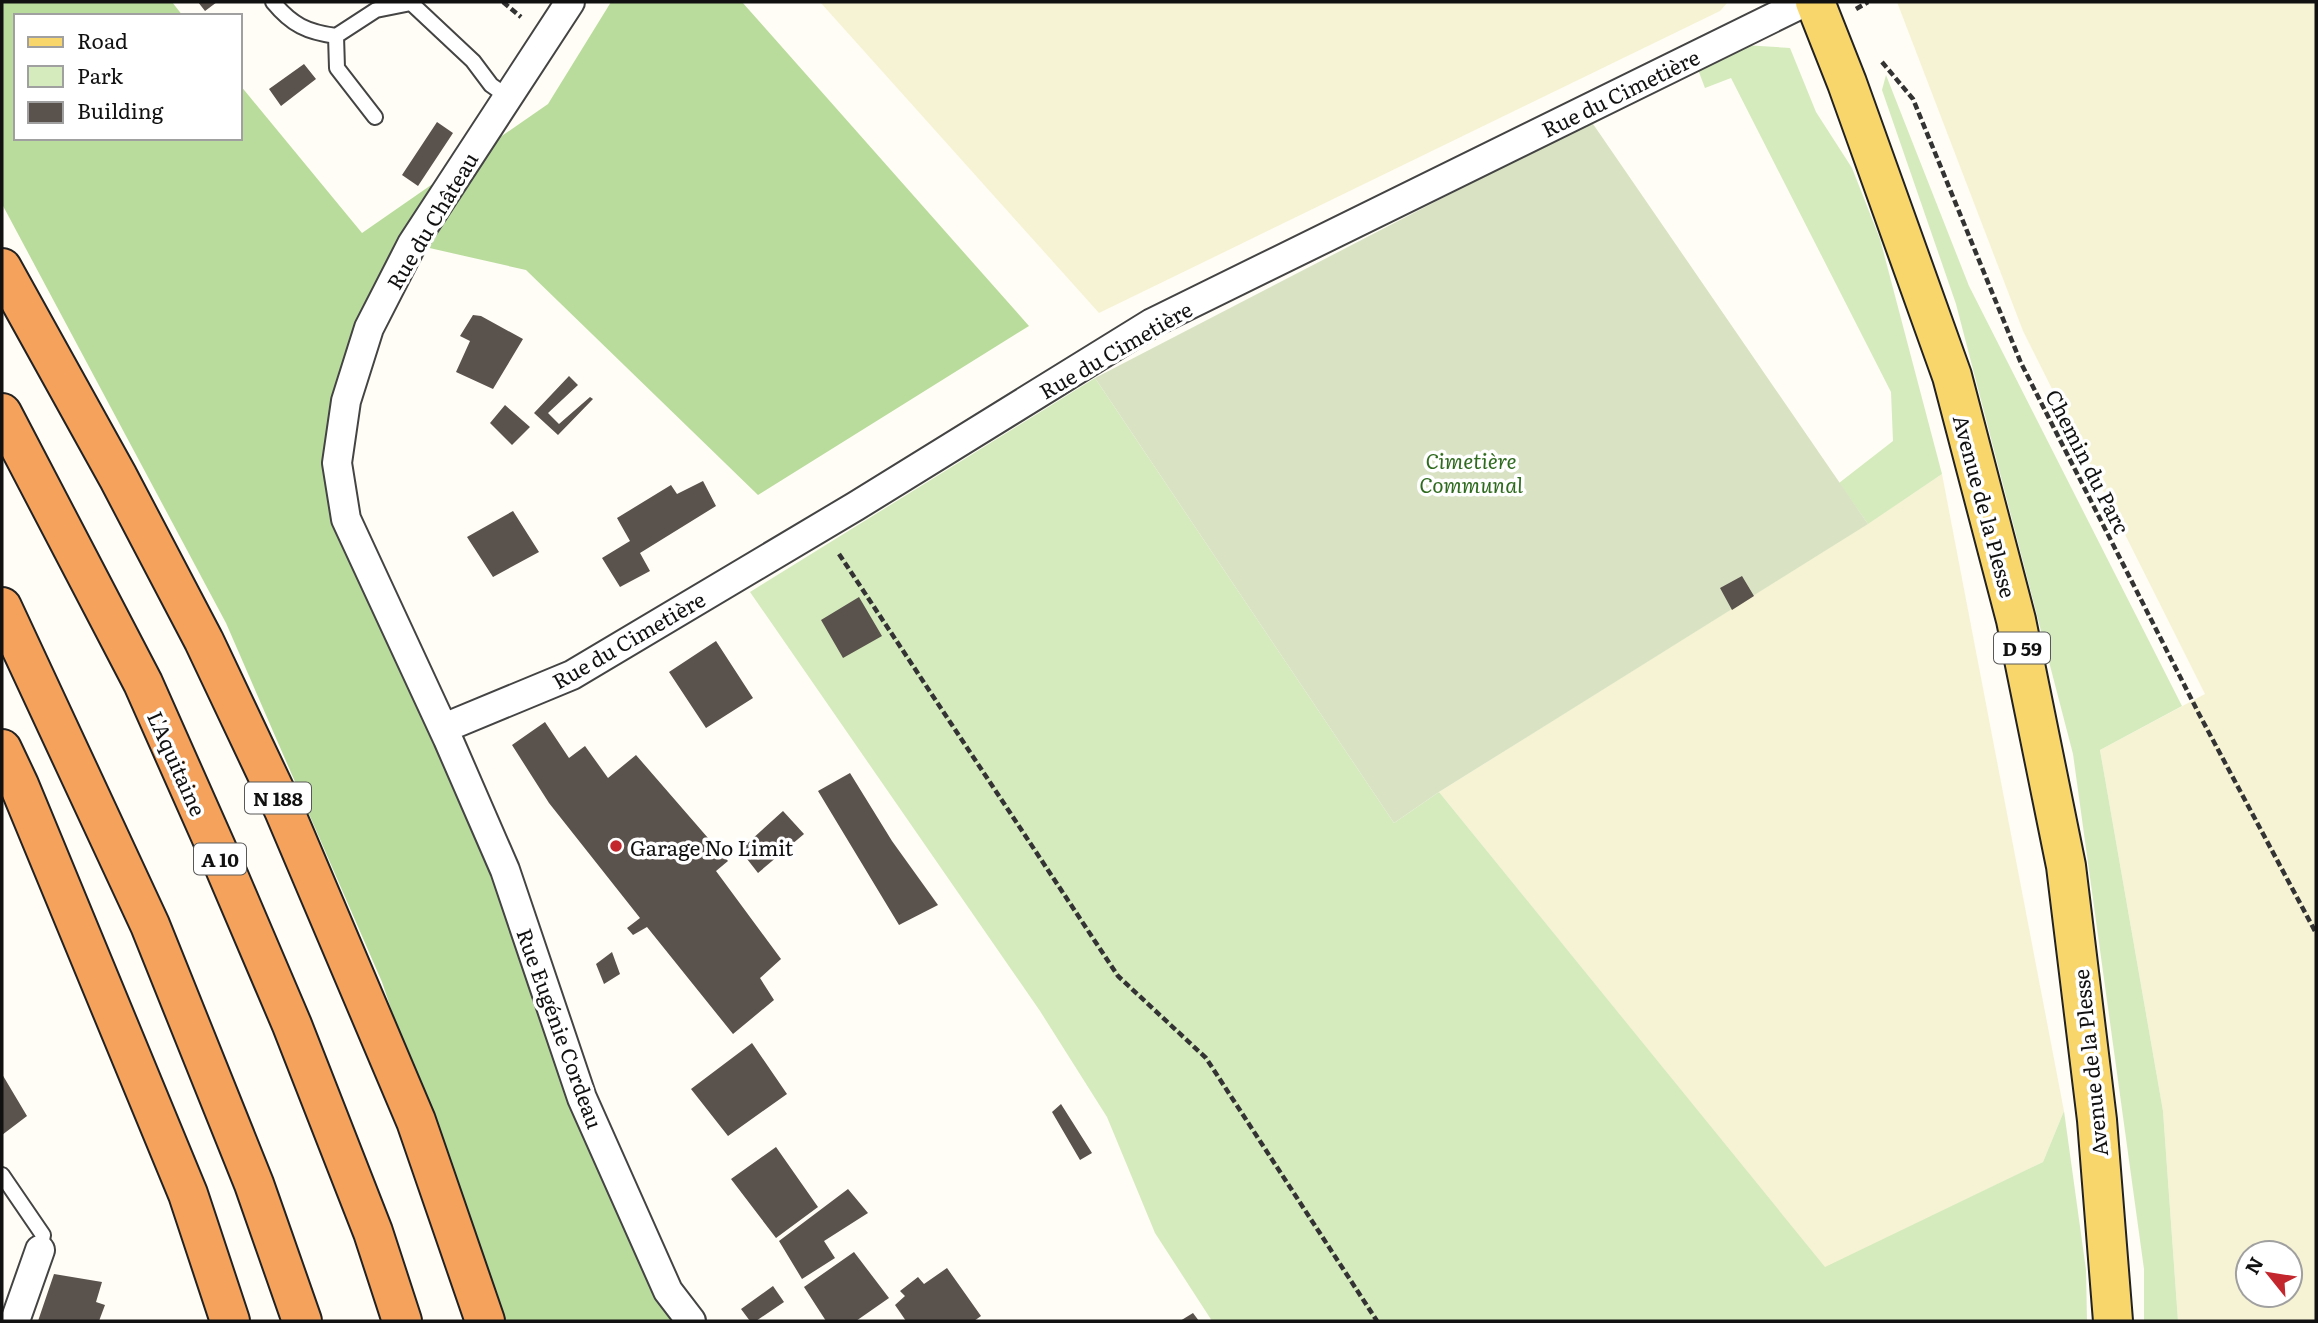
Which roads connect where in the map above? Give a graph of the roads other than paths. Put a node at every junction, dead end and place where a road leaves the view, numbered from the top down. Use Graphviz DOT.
graph roads {
  1 [pos="274,2"];
  2 [pos="411,2"];
  3 [pos="569,2"];
  4 [pos="1805,2"];
  5 [pos="1815,2"];
  6 [pos="336,36"];
  7 [pos="508,96"];
  8 [pos="375,117"];
  9 [pos="2,268"];
  10 [pos="2,413"];
  11 [pos="2,607"];
  12 [pos="444,729"];
  13 [pos="2,749"];
  14 [pos="2,1175"];
  15 [pos="40,1250"];
  16 [pos="15,1321"];
  17 [pos="230,1321"];
  18 [pos="302,1321"];
  19 [pos="402,1321"];
  20 [pos="485,1321"];
  21 [pos="691,1321"];
  22 [pos="2113,1321"];
  1 -- 6 [label="lane"];
  2 -- 6 [label="lane"];
  2 -- 7 [label="lane"];
  3 -- 7 [label="street, Rue du Château"];
  4 -- 12 [label="street, Rue du Cimetière"];
  5 -- 22 [label="main road, Avenue de la Plesse / D 59"];
  6 -- 8 [label="lane"];
  7 -- 12 [label="street, Rue du Château"];
  9 -- 20 [label="highway, N 188"];
  10 -- 19 [label="highway, L'Aquitaine / A 10"];
  11 -- 18 [label="highway"];
  12 -- 21 [label="street, Rue Eugénie Cordeau"];
  13 -- 17 [label="highway"];
  14 -- 15 [label="lane"];
  15 -- 16 [label="street"];
}
